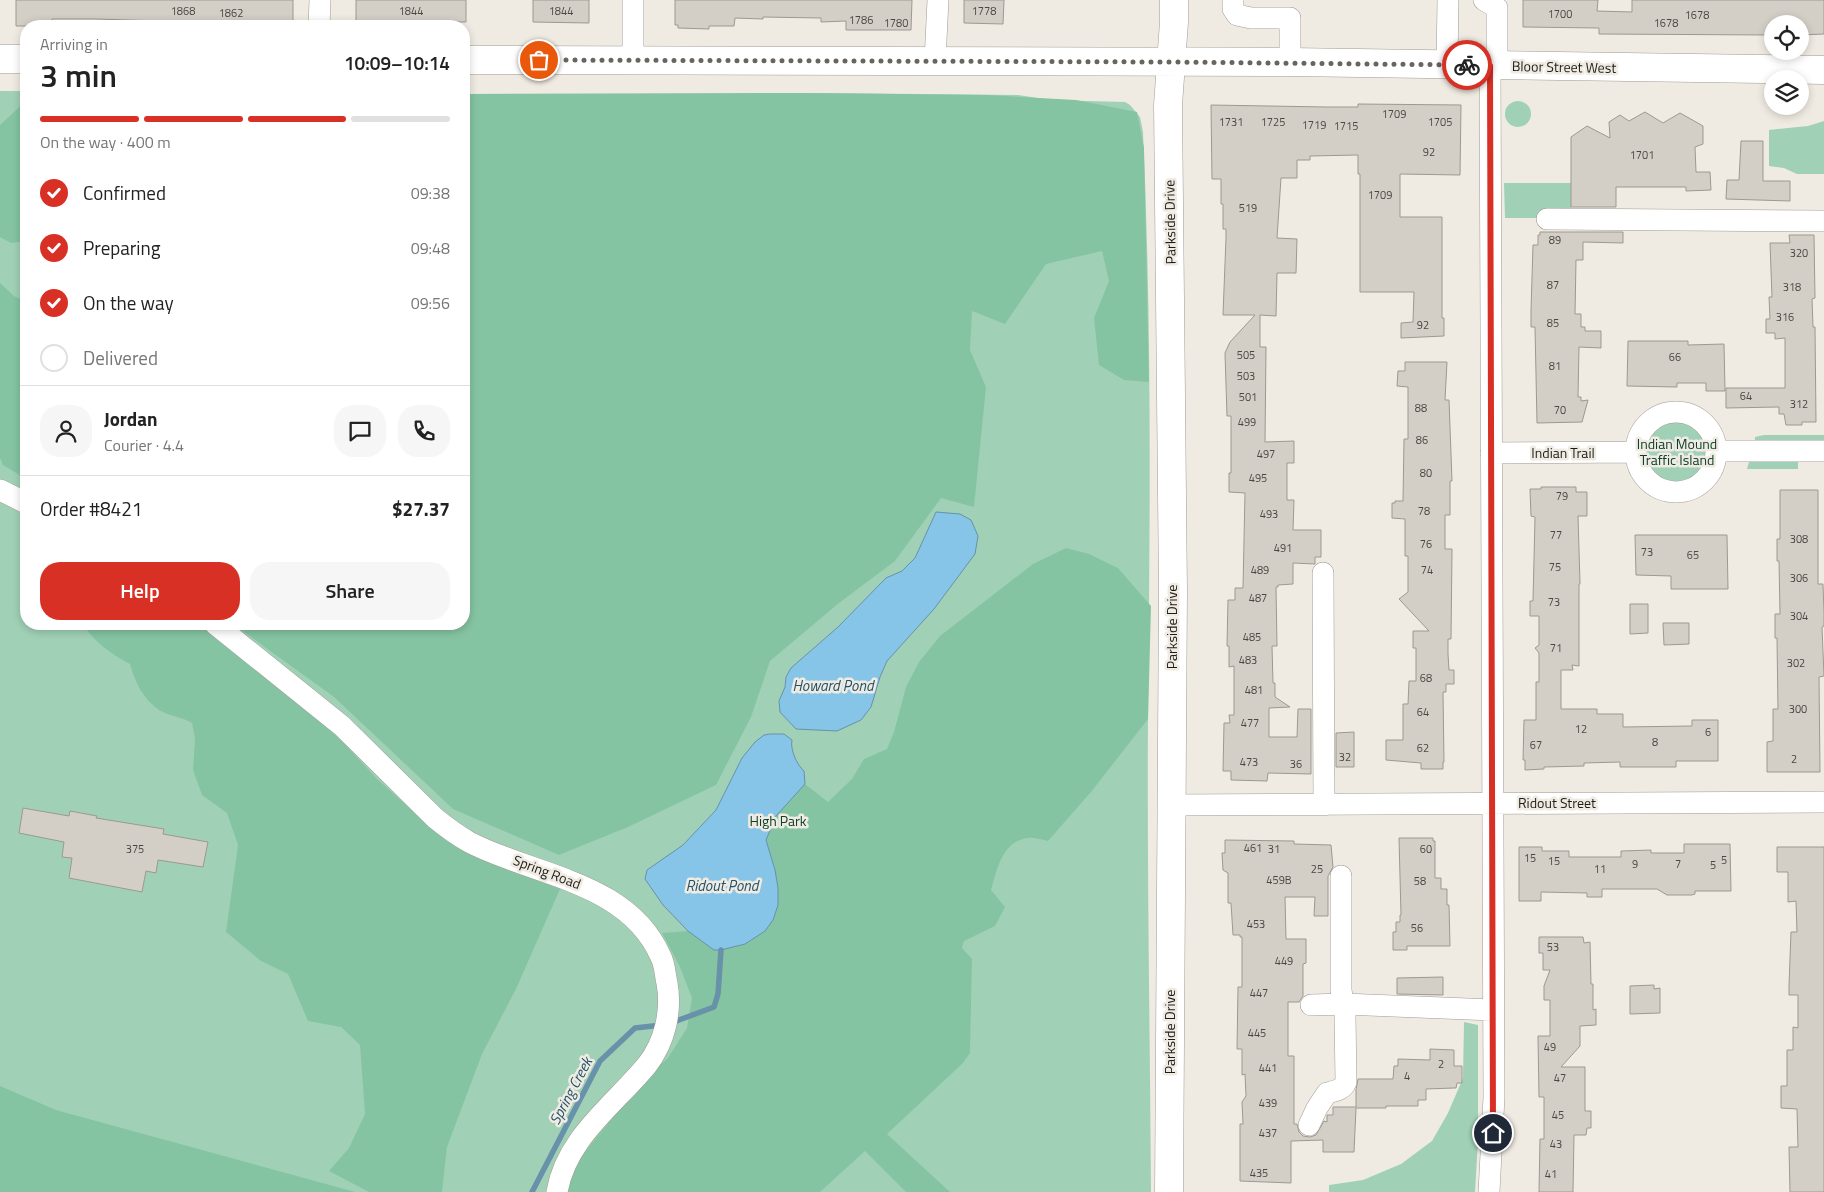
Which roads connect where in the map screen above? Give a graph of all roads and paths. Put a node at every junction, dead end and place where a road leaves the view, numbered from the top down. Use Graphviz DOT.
graph roads {
  1 [pos="320,0"];
  2 [pos="633,0"];
  3 [pos="938,0"];
  4 [pos="1174,0"];
  5 [pos="1233,0"];
  6 [pos="1448,0"];
  7 [pos="1484,0"];
  8 [pos="1290,9"];
  9 [pos="319,20"];
  10 [pos="0,59"];
  11 [pos="20,59"];
  12 [pos="470,60"];
  13 [pos="633,61"];
  14 [pos="936,61"];
  15 [pos="1171,62"];
  16 [pos="1290,62"];
  17 [pos="1446,64"];
  18 [pos="1493,66"];
  19 [pos="1824,70"];
  20 [pos="1547,219"];
  21 [pos="1824,221"];
  22 [pos="1716,451"];
  23 [pos="1824,451"];
  24 [pos="1636,452"];
  25 [pos="1491,453"];
  26 [pos="0,490"];
  27 [pos="20,500"];
  28 [pos="1323,573"];
  29 [pos="222,630"];
  30 [pos="1824,802"];
  31 [pos="1492,803"];
  32 [pos="1170,805"];
  33 [pos="1324,805"];
  34 [pos="1341,876"];
  35 [pos="1344,1004"];
  36 [pos="1311,1005"];
  37 [pos="1493,1010"];
  38 [pos="1309,1125"];
  39 [pos="557,1192"];
  40 [pos="1169,1192"];
  41 [pos="1489,1192"];
  1 -- 9 [label="street"];
  2 -- 13 [label="street"];
  3 -- 14 [label="street"];
  4 -- 15 [label="main road, Parkside Drive"];
  5 -- 8 [label="street"];
  6 -- 17 [label="street"];
  7 -- 18 [label="street"];
  8 -- 16 [label="street"];
  10 -- 11 [label="main road"];
  12 -- 13 [label="main road, Bloor Street West"];
  13 -- 14 [label="main road, Bloor Street West"];
  14 -- 15 [label="main road, Bloor Street West"];
  15 -- 16 [label="main road, Bloor Street West"];
  15 -- 32 [label="main road, Parkside Drive"];
  16 -- 17 [label="main road, Bloor Street West"];
  17 -- 18 [label="main road, Bloor Street West"];
  18 -- 19 [label="main road, Bloor Street West"];
  18 -- 25 [label="street"];
  20 -- 21 [label="street"];
  22 -- 23 [label="street"];
  22 -- 24 [label="street"];
  22 -- 24 [label="street"];
  24 -- 25 [label="street, Indian Trail"];
  25 -- 31 [label="street"];
  26 -- 27 [label="street"];
  28 -- 33 [label="street"];
  29 -- 39 [label="street, Spring Road"];
  30 -- 31 [label="street, Ridout Street"];
  31 -- 33 [label="street, Ridout Street"];
  31 -- 37 [label="street"];
  32 -- 33 [label="street, Ridout Street"];
  32 -- 40 [label="main road, Parkside Drive"];
  34 -- 35 [label="street"];
  35 -- 36 [label="street"];
  35 -- 37 [label="street"];
  35 -- 38 [label="street"];
  37 -- 41 [label="street"];
}
